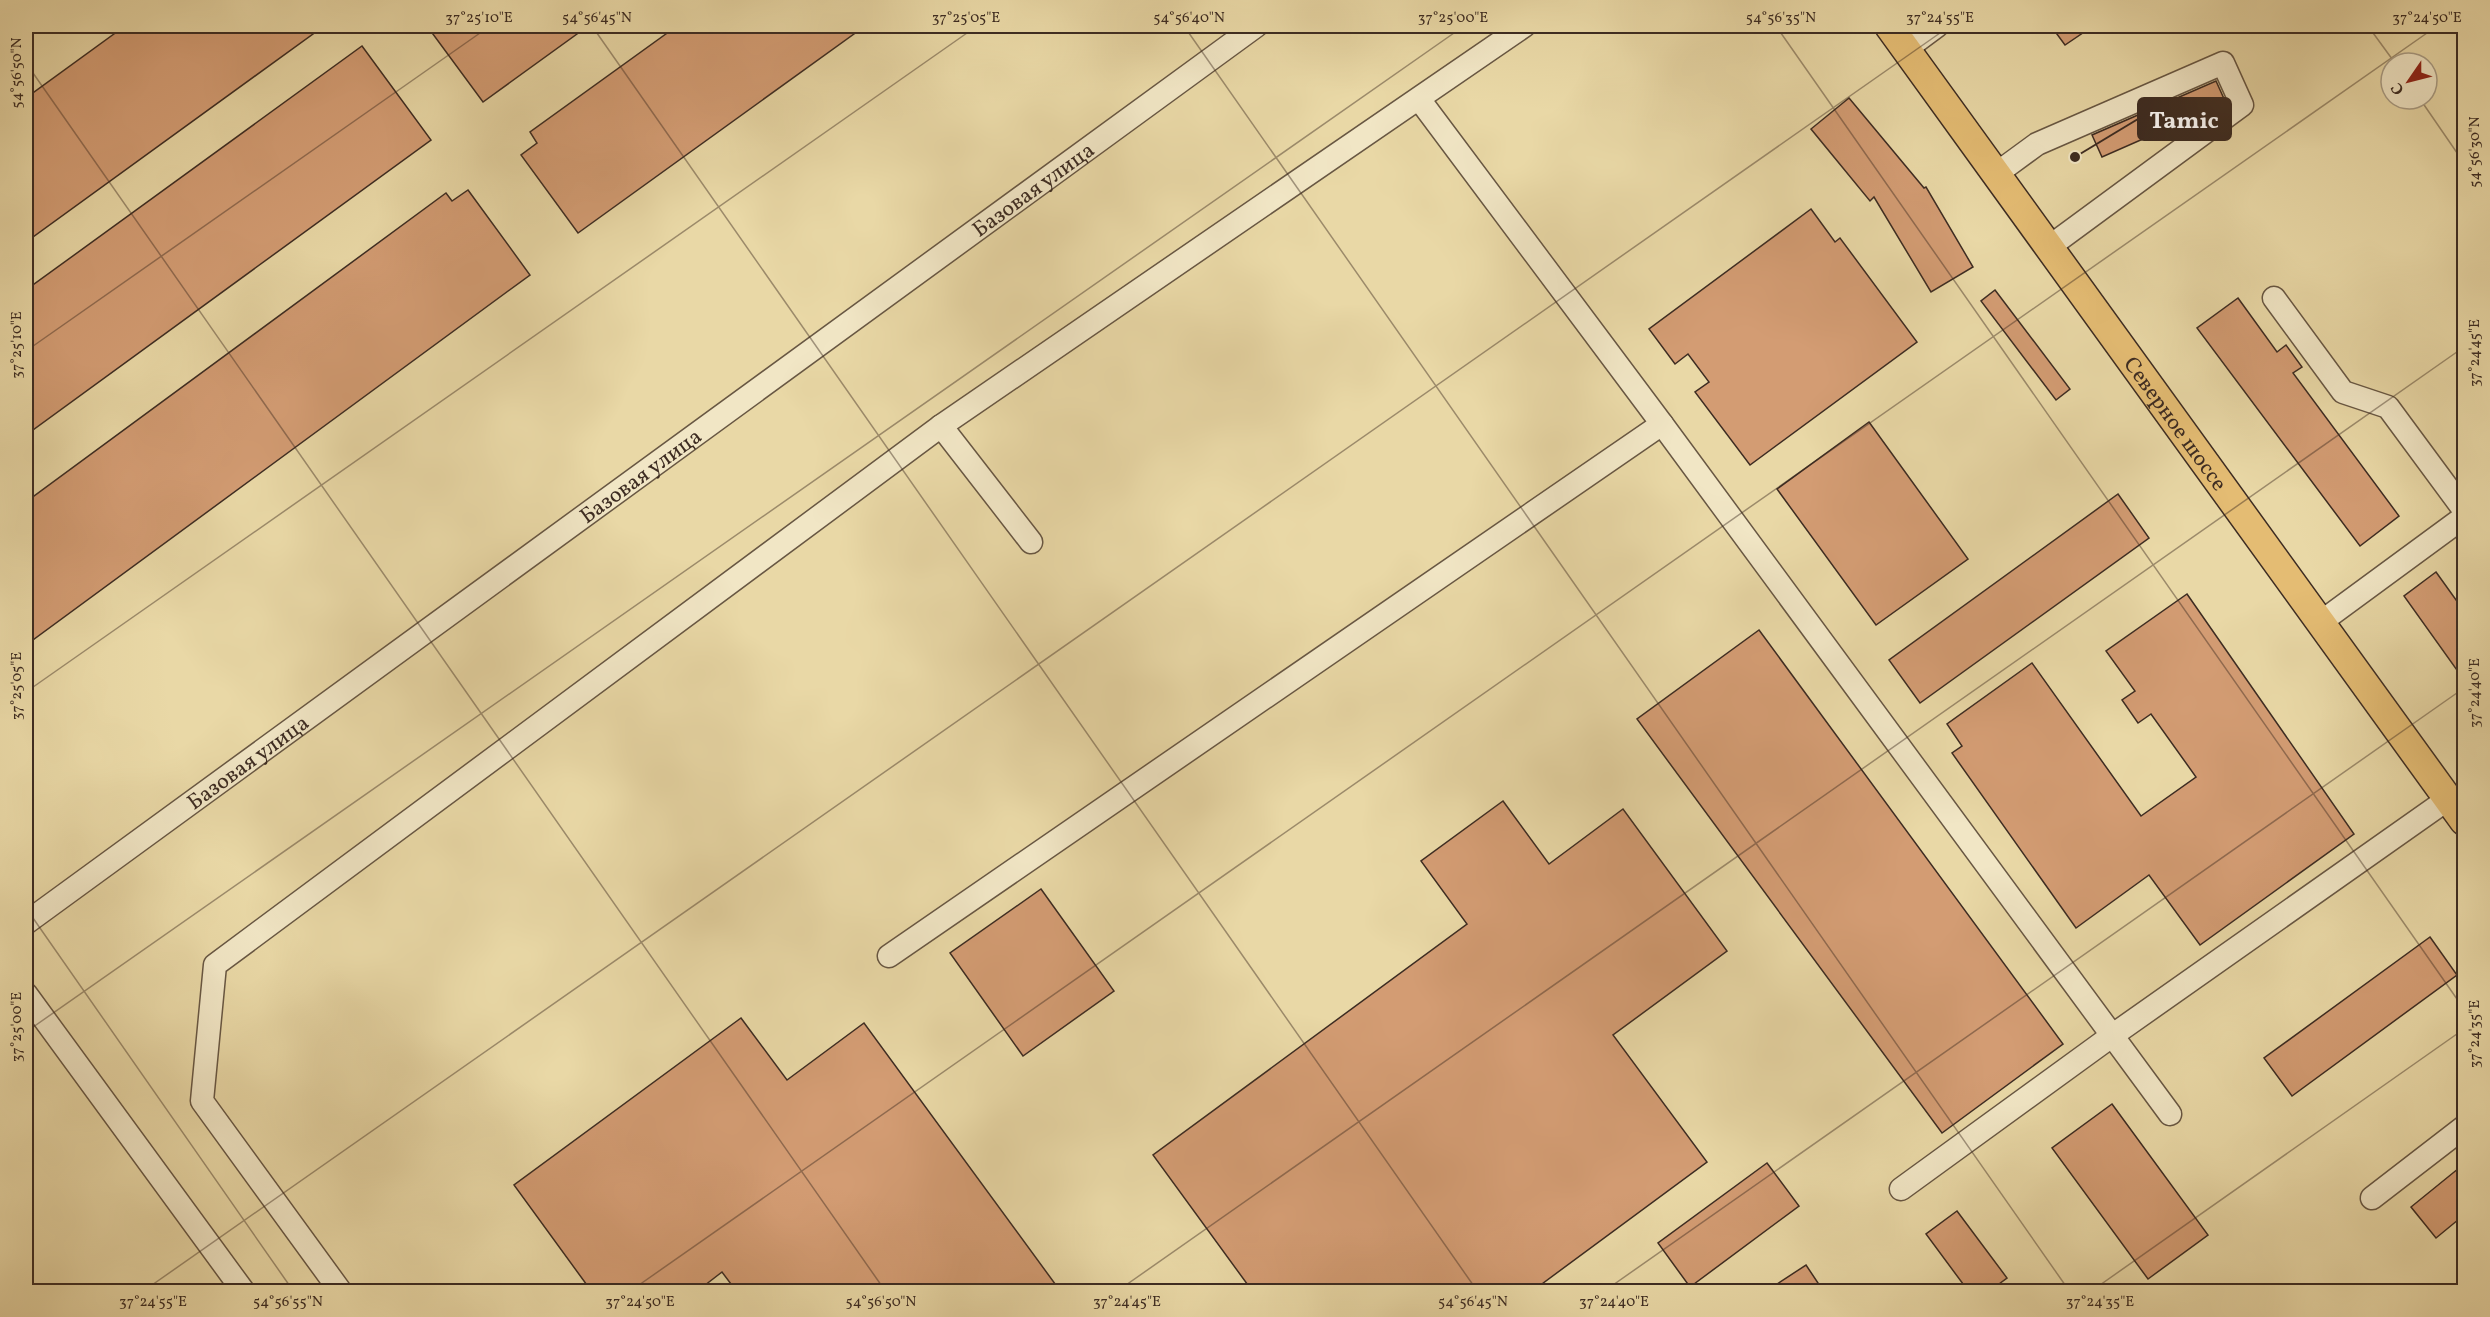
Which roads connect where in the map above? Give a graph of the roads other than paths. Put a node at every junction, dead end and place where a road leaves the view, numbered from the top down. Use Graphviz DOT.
graph roads {
  1 [pos="1256,26"];
  2 [pos="1524,26"];
  3 [pos="1889,26"];
  4 [pos="1937,26"];
  5 [pos="1906,49"];
  6 [pos="1419,99"];
  7 [pos="1996,174"];
  8 [pos="2049,247"];
  9 [pos="2274,298"];
  10 [pos="1662,424"];
  11 [pos="941,426"];
  12 [pos="2464,510"];
  13 [pos="2464,517"];
  14 [pos="1031,542"];
  15 [pos="2321,622"];
  16 [pos="2456,810"];
  17 [pos="26,923"];
  18 [pos="889,956"];
  19 [pos="26,994"];
  20 [pos="2113,1035"];
  21 [pos="2170,1114"];
  22 [pos="2464,1127"];
  23 [pos="1901,1189"];
  24 [pos="2372,1198"];
  25 [pos="244,1292"];
  26 [pos="341,1292"];
  1 -- 17 [label="street, Базовая улица"];
  2 -- 6 [label="street"];
  3 -- 5 [label="main road, Северное шоссе"];
  4 -- 5 [label="street"];
  5 -- 7 [label="main road, Северное шоссе"];
  6 -- 10 [label="street"];
  6 -- 11 [label="street"];
  7 -- 8 [label="main road, Северное шоссе"];
  7 -- 8 [label="street"];
  8 -- 15 [label="main road, Северное шоссе"];
  9 -- 12 [label="street"];
  10 -- 18 [label="street"];
  10 -- 20 [label="street"];
  11 -- 14 [label="street"];
  11 -- 26 [label="street"];
  13 -- 15 [label="street"];
  15 -- 16 [label="main road, Северное шоссе"];
  16 -- 20 [label="street"];
  19 -- 25 [label="street"];
  20 -- 21 [label="street"];
  20 -- 23 [label="street"];
  22 -- 24 [label="street"];
}
